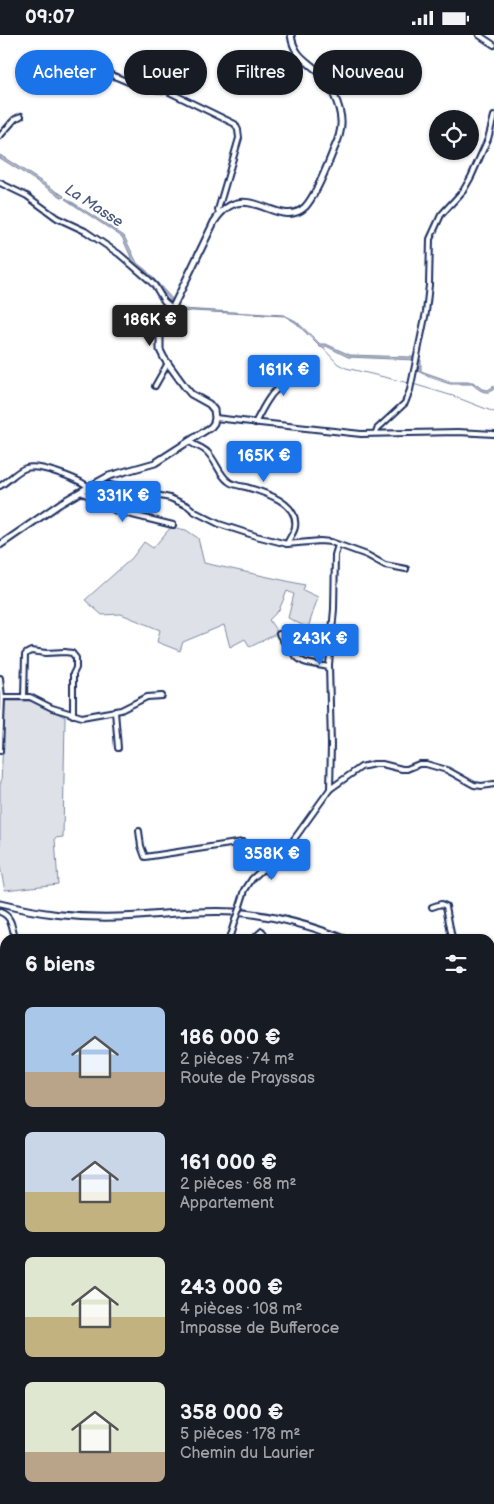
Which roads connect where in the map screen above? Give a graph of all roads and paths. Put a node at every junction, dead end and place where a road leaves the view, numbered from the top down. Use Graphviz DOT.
graph roads {
  1 [pos="291,35"];
  2 [pos="479,35"];
  3 [pos="494,45"];
  4 [pos="175,95"];
  5 [pos="21,116"];
  6 [pos="494,116"];
  7 [pos="0,136"];
  8 [pos="0,183"];
  9 [pos="219,213"];
  10 [pos="174,305"];
  11 [pos="168,363"];
  12 [pos="292,369"];
  13 [pos="155,386"];
  14 [pos="215,418"];
  15 [pos="256,423"];
  16 [pos="376,433"];
  17 [pos="494,434"];
  18 [pos="189,441"];
  19 [pos="0,486"];
  20 [pos="90,487"];
  21 [pos="81,492"];
  22 [pos="173,525"];
  23 [pos="287,544"];
  24 [pos="0,545"];
  25 [pos="338,545"];
  26 [pos="406,569"];
  27 [pos="279,635"];
  28 [pos="329,667"];
  29 [pos="0,679"];
  30 [pos="162,696"];
  31 [pos="2,697"];
  32 [pos="24,697"];
  33 [pos="115,711"];
  34 [pos="72,715"];
  35 [pos="1,717"];
  36 [pos="118,748"];
  37 [pos="0,751"];
  38 [pos="494,784"];
  39 [pos="330,789"];
  40 [pos="139,831"];
  41 [pos="275,863"];
  42 [pos="263,867"];
  43 [pos="0,904"];
  44 [pos="432,907"];
  45 [pos="0,912"];
  46 [pos="14,934"];
  47 [pos="231,934"];
  48 [pos="331,934"];
  49 [pos="451,934"];
  1 -- 9 [label="main road"];
  2 -- 3 [label="street"];
  4 -- 9 [label="street"];
  5 -- 7 [label="street"];
  6 -- 16 [label="street"];
  8 -- 10 [label="street"];
  9 -- 10 [label="main road"];
  10 -- 11 [label="main road"];
  11 -- 13 [label="street"];
  11 -- 14 [label="main road"];
  12 -- 15 [label="street"];
  14 -- 15 [label="street"];
  14 -- 18 [label="main road"];
  15 -- 16 [label="street"];
  16 -- 17 [label="street"];
  18 -- 20 [label="main road"];
  18 -- 23 [label="street"];
  19 -- 20 [label="street"];
  20 -- 21 [label="main road"];
  20 -- 23 [label="street"];
  21 -- 22 [label="street"];
  21 -- 24 [label="main road"];
  23 -- 25 [label="street"];
  25 -- 26 [label="street"];
  25 -- 28 [label="street"];
  27 -- 28 [label="street"];
  28 -- 39 [label="street"];
  29 -- 31 [label="street"];
  30 -- 33 [label="street"];
  31 -- 32 [label="street"];
  31 -- 35 [label="street"];
  32 -- 34 [label="street"];
  32 -- 34 [label="street"];
  33 -- 34 [label="street"];
  33 -- 36 [label="street"];
  35 -- 37 [label="street"];
  38 -- 39 [label="street"];
  39 -- 42 [label="street"];
  40 -- 42 [label="street"];
  41 -- 42 [label="street"];
  42 -- 47 [label="street, bridge"];
  43 -- 48 [label="main road"];
  44 -- 49 [label="street"];
  45 -- 46 [label="street"];
}
